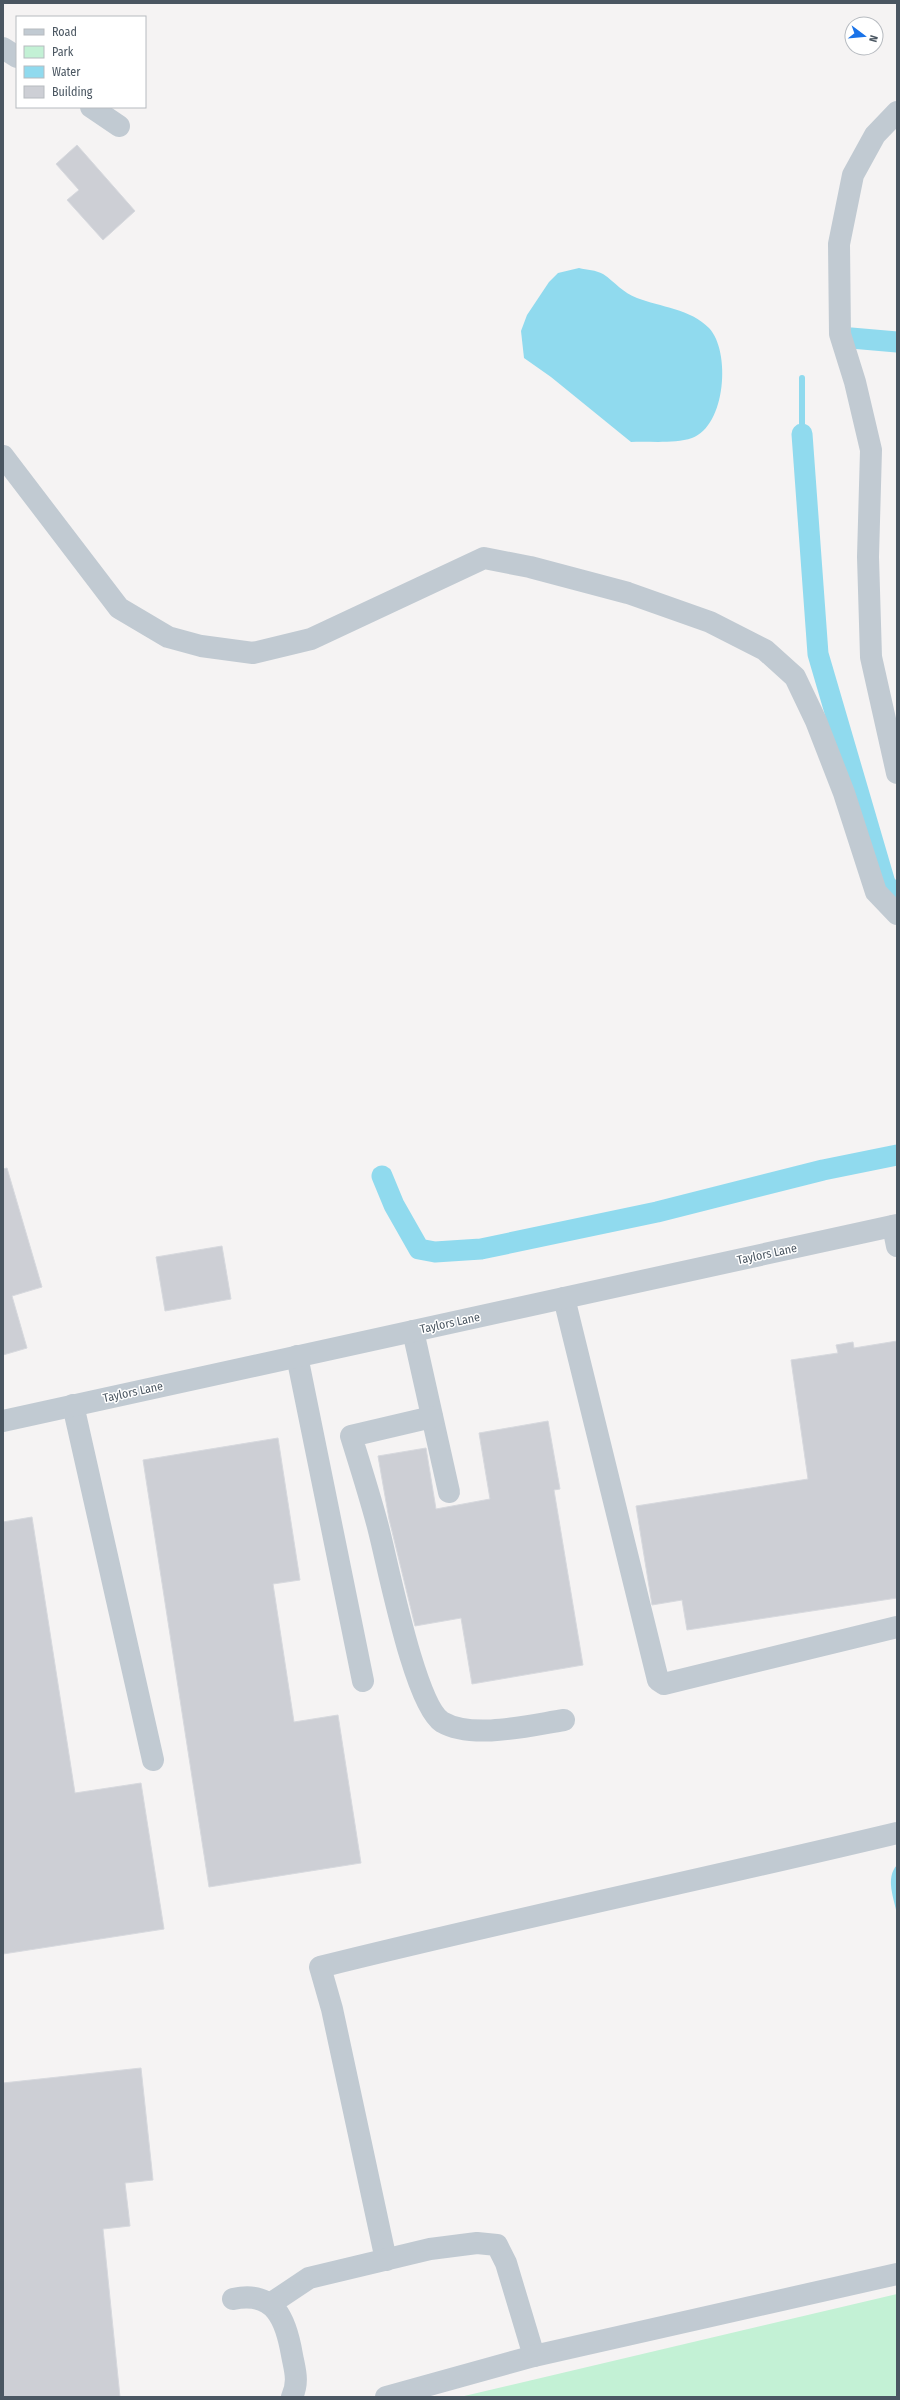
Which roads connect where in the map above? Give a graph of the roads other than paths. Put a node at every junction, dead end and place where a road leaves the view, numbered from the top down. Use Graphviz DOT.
graph roads {
  1 [pos="3,48"];
  2 [pos="16,56"];
  3 [pos="92,108"];
  4 [pos="897,112"];
  5 [pos="119,126"];
  6 [pos="3,456"];
  7 [pos="897,773"];
  8 [pos="897,914"];
  9 [pos="896,1233"];
  10 [pos="564,1298"];
  11 [pos="413,1331"];
  12 [pos="298,1356"];
  13 [pos="73,1405"];
  14 [pos="432,1417"];
  15 [pos="3,1421"];
  16 [pos="449,1492"];
  17 [pos="897,1627"];
  18 [pos="362,1681"];
  19 [pos="564,1720"];
  20 [pos="153,1760"];
  21 [pos="897,1833"];
  22 [pos="386,2260"];
  23 [pos="897,2274"];
  24 [pos="233,2299"];
  25 [pos="270,2304"];
  26 [pos="534,2356"];
  27 [pos="297,2393"];
  28 [pos="386,2397"];
  1 -- 2 [label="street"];
  3 -- 5 [label="street"];
  4 -- 7 [label="street"];
  6 -- 8 [label="street"];
  9 -- 10 [label="street, Taylors Lane"];
  10 -- 11 [label="street, Taylors Lane"];
  10 -- 17 [label="street"];
  11 -- 12 [label="street, Taylors Lane"];
  11 -- 14 [label="street"];
  12 -- 13 [label="street, Taylors Lane"];
  12 -- 18 [label="street"];
  13 -- 15 [label="street, Taylors Lane"];
  13 -- 20 [label="street"];
  14 -- 16 [label="street"];
  14 -- 19 [label="street"];
  21 -- 22 [label="street"];
  22 -- 25 [label="street"];
  22 -- 26 [label="street"];
  23 -- 26 [label="street"];
  24 -- 25 [label="street"];
  25 -- 27 [label="street"];
  26 -- 28 [label="street"];
}
